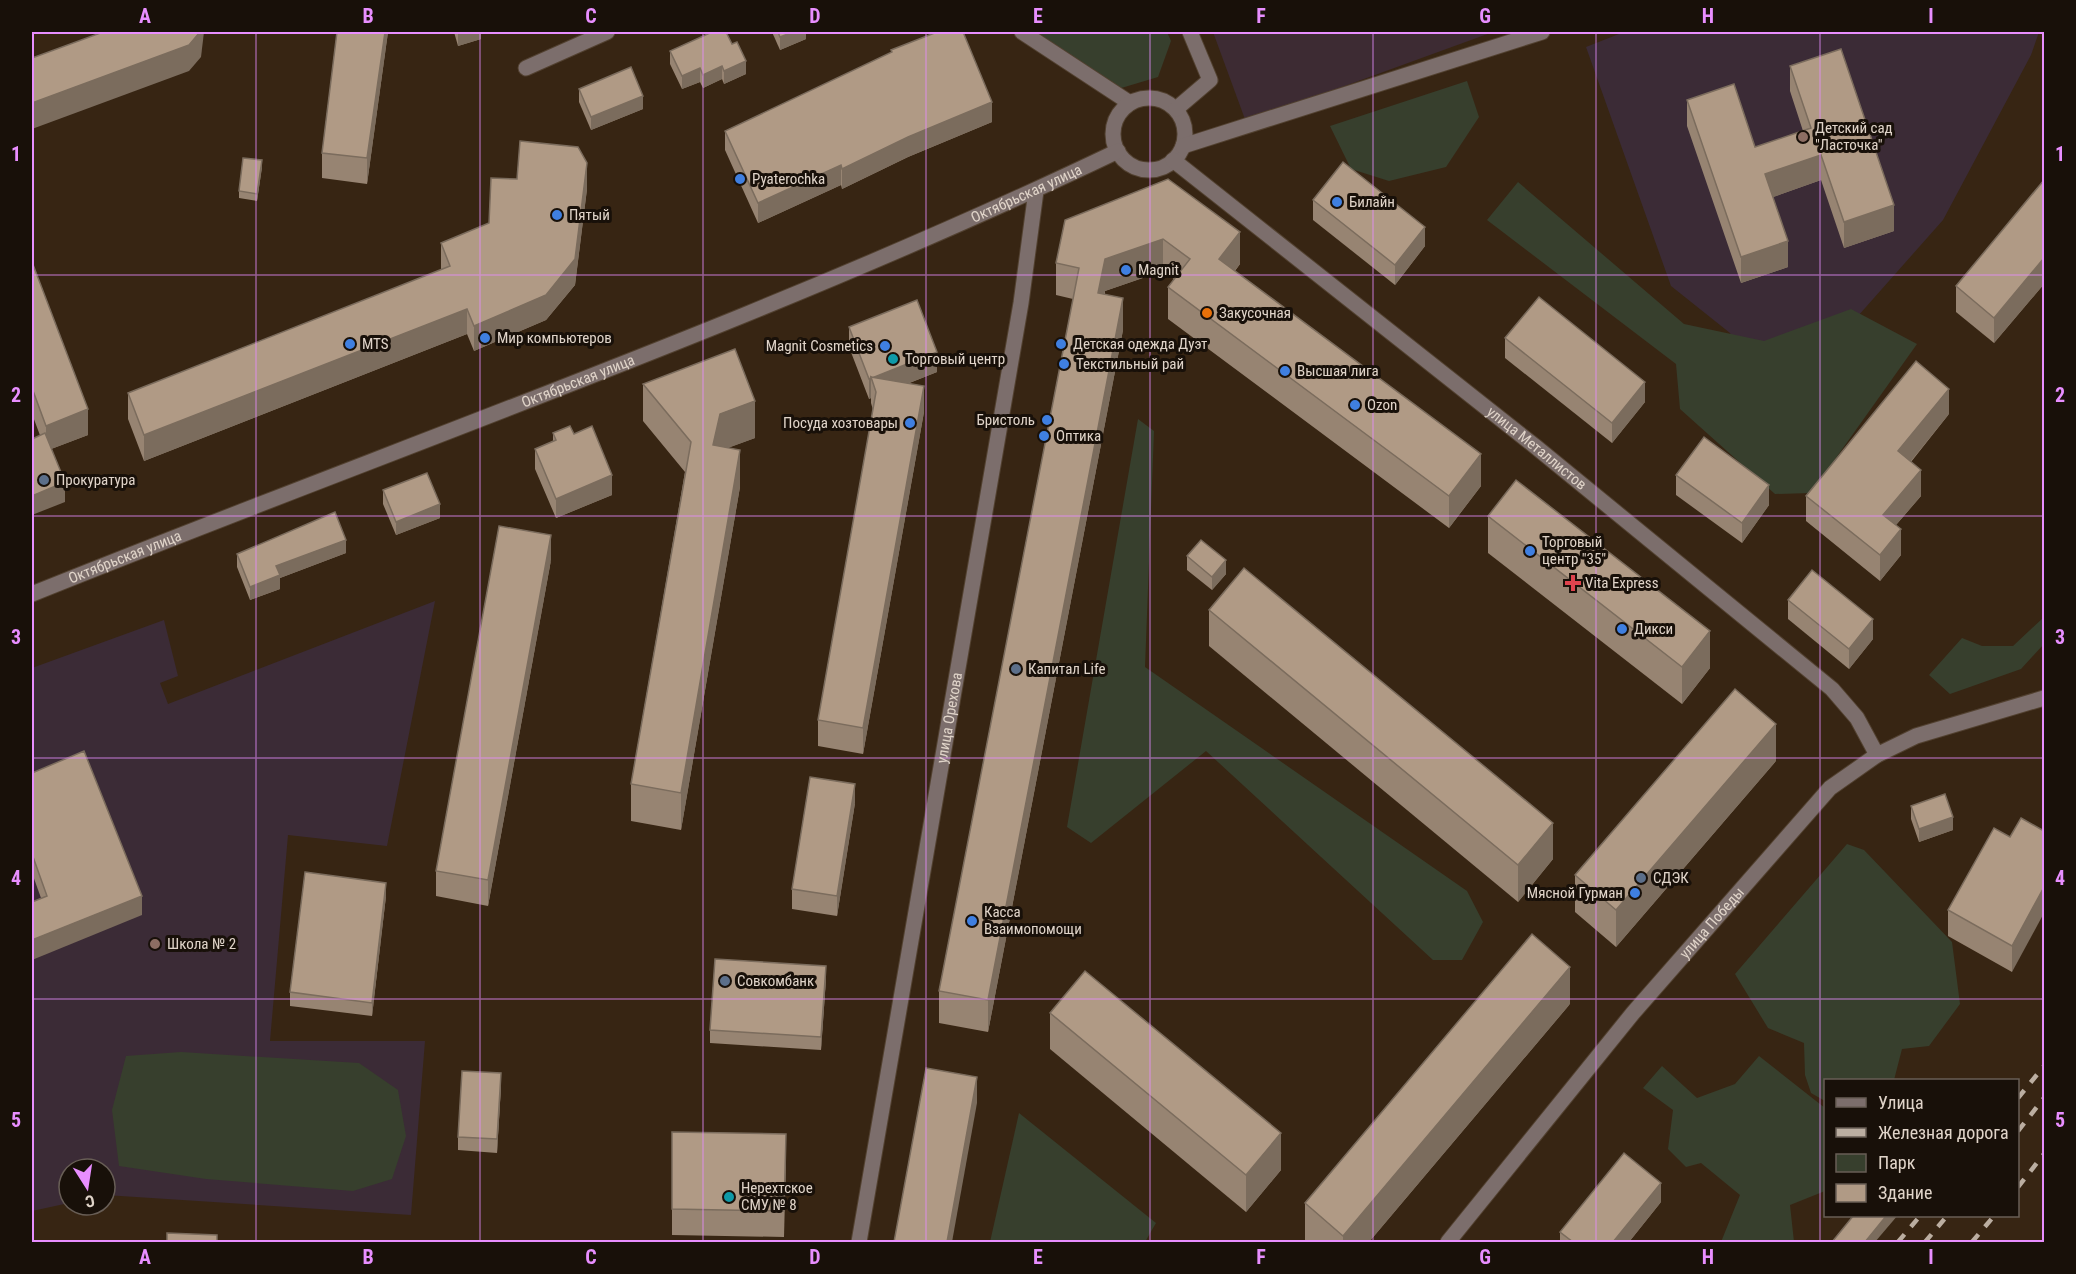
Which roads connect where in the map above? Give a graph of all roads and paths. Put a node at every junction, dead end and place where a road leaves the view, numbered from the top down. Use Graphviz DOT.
graph roads {
  1 [pos="607,32"];
  2 [pos="1022,32"];
  3 [pos="1190,32"];
  4 [pos="1542,32"];
  5 [pos="526,68"];
  6 [pos="1130,103"];
  7 [pos="1176,109"];
  8 [pos="1183,146"];
  9 [pos="1118,151"];
  10 [pos="1173,160"];
  11 [pos="1036,191"];
  12 [pos="32,594"];
  13 [pos="2044,698"];
  14 [pos="1877,755"];
  15 [pos="859,1242"];
  16 [pos="1448,1242"];
  1 -- 5 [label="street"];
  2 -- 6 [label="street"];
  3 -- 7 [label="street"];
  4 -- 8 [label="street"];
  6 -- 7 [label="street"];
  6 -- 9 [label="street"];
  7 -- 8 [label="street"];
  8 -- 10 [label="street"];
  9 -- 10 [label="street"];
  9 -- 11 [label="street, Октябрьская улица"];
  10 -- 14 [label="street, улица Металлистов"];
  11 -- 12 [label="street, Октябрьская улица"];
  11 -- 15 [label="street, улица Орехова"];
  13 -- 14 [label="street, улица Победы"];
  14 -- 16 [label="street, улица Победы"];
}
